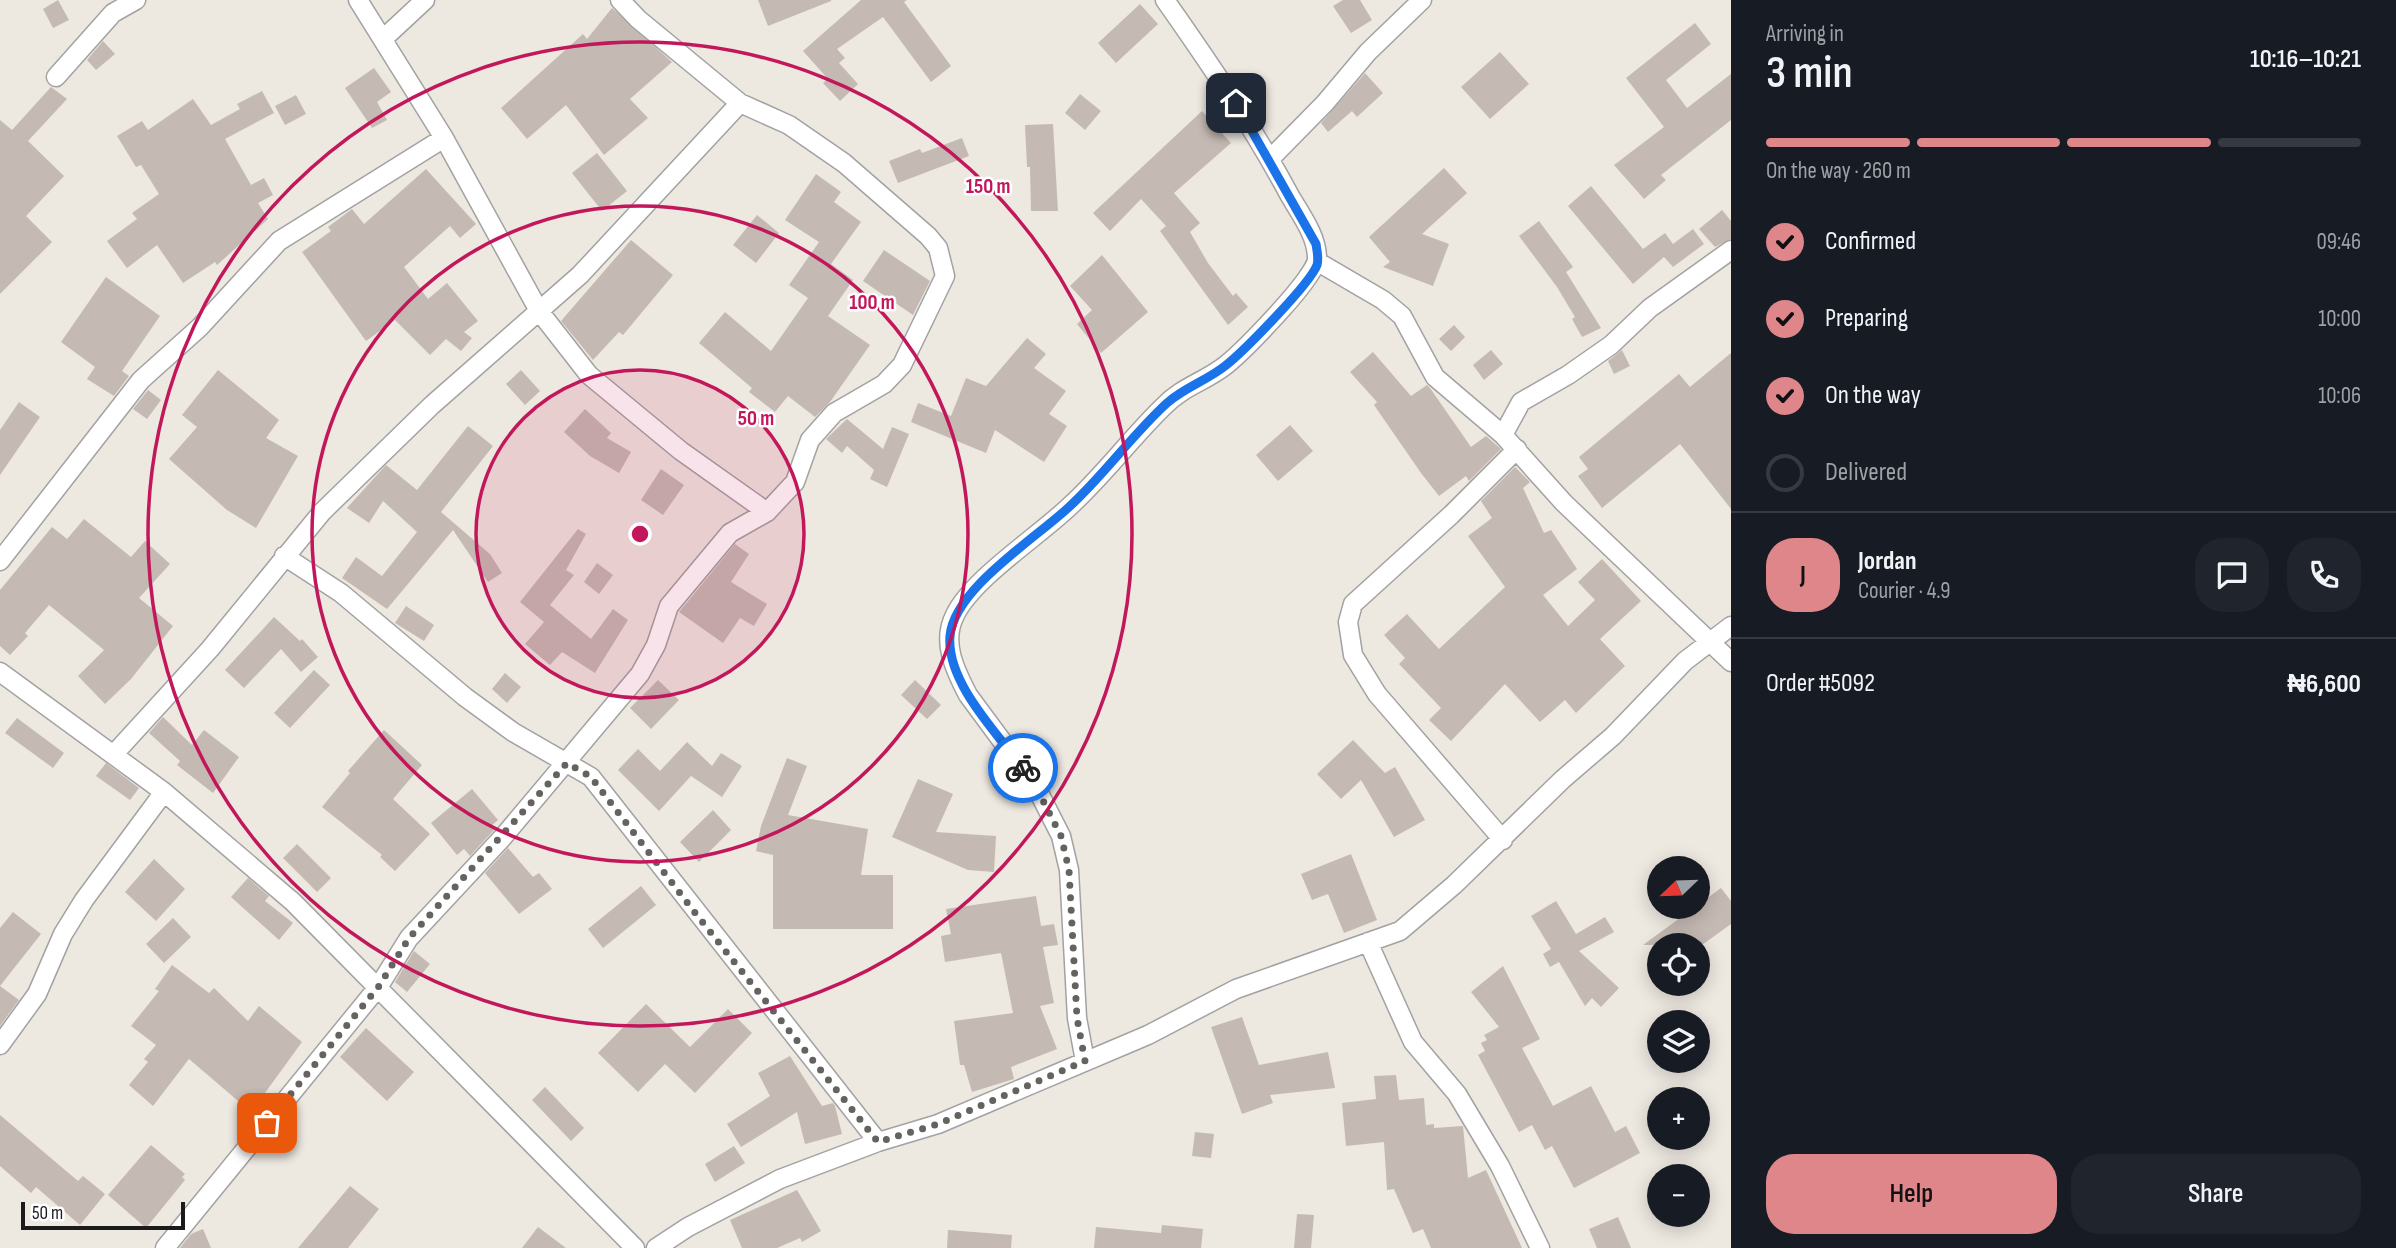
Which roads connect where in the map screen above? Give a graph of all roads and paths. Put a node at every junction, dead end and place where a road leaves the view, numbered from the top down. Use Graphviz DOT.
graph roads {
  1 [pos="136,0"];
  2 [pos="358,0"];
  3 [pos="425,0"];
  4 [pos="620,0"];
  5 [pos="1165,0"];
  6 [pos="1422,0"];
  7 [pos="383,40"];
  8 [pos="57,77"];
  9 [pos="740,103"];
  10 [pos="444,138"];
  11 [pos="1270,159"];
  12 [pos="1731,250"];
  13 [pos="1318,262"];
  14 [pos="539,310"];
  15 [pos="1503,435"];
  16 [pos="1517,449"];
  17 [pos="767,512"];
  18 [pos="284,556"];
  19 [pos="0,561"];
  20 [pos="1731,626"];
  21 [pos="1710,645"];
  22 [pos="1731,662"];
  23 [pos="0,672"];
  24 [pos="114,754"];
  25 [pos="567,763"];
  26 [pos="164,792"];
  27 [pos="1503,840"];
  28 [pos="1368,942"];
  29 [pos="379,986"];
  30 [pos="0,1045"];
  31 [pos="1085,1061"];
  32 [pos="878,1142"];
  33 [pos="165,1248"];
  34 [pos="635,1248"];
  35 [pos="656,1248"];
  36 [pos="1540,1248"];
  1 -- 8 [label="street"];
  2 -- 7 [label="street"];
  3 -- 7 [label="street"];
  4 -- 9 [label="street"];
  5 -- 11 [label="street"];
  6 -- 11 [label="street"];
  7 -- 10 [label="street"];
  9 -- 14 [label="street"];
  9 -- 17 [label="street"];
  10 -- 14 [label="street"];
  10 -- 19 [label="street"];
  11 -- 13 [label="street"];
  12 -- 15 [label="street"];
  13 -- 15 [label="street"];
  13 -- 31 [label="street"];
  14 -- 17 [label="street"];
  14 -- 18 [label="street"];
  15 -- 16 [label="street"];
  16 -- 21 [label="street"];
  16 -- 27 [label="street"];
  17 -- 25 [label="street"];
  18 -- 24 [label="street"];
  18 -- 25 [label="street"];
  20 -- 21 [label="street"];
  21 -- 22 [label="street"];
  21 -- 27 [label="street"];
  23 -- 24 [label="street"];
  24 -- 26 [label="street"];
  25 -- 29 [label="street"];
  25 -- 32 [label="street"];
  26 -- 29 [label="street"];
  26 -- 30 [label="street"];
  27 -- 28 [label="street"];
  28 -- 31 [label="street"];
  28 -- 36 [label="street"];
  29 -- 33 [label="street"];
  29 -- 34 [label="street"];
  31 -- 32 [label="street"];
  32 -- 35 [label="street"];
}
